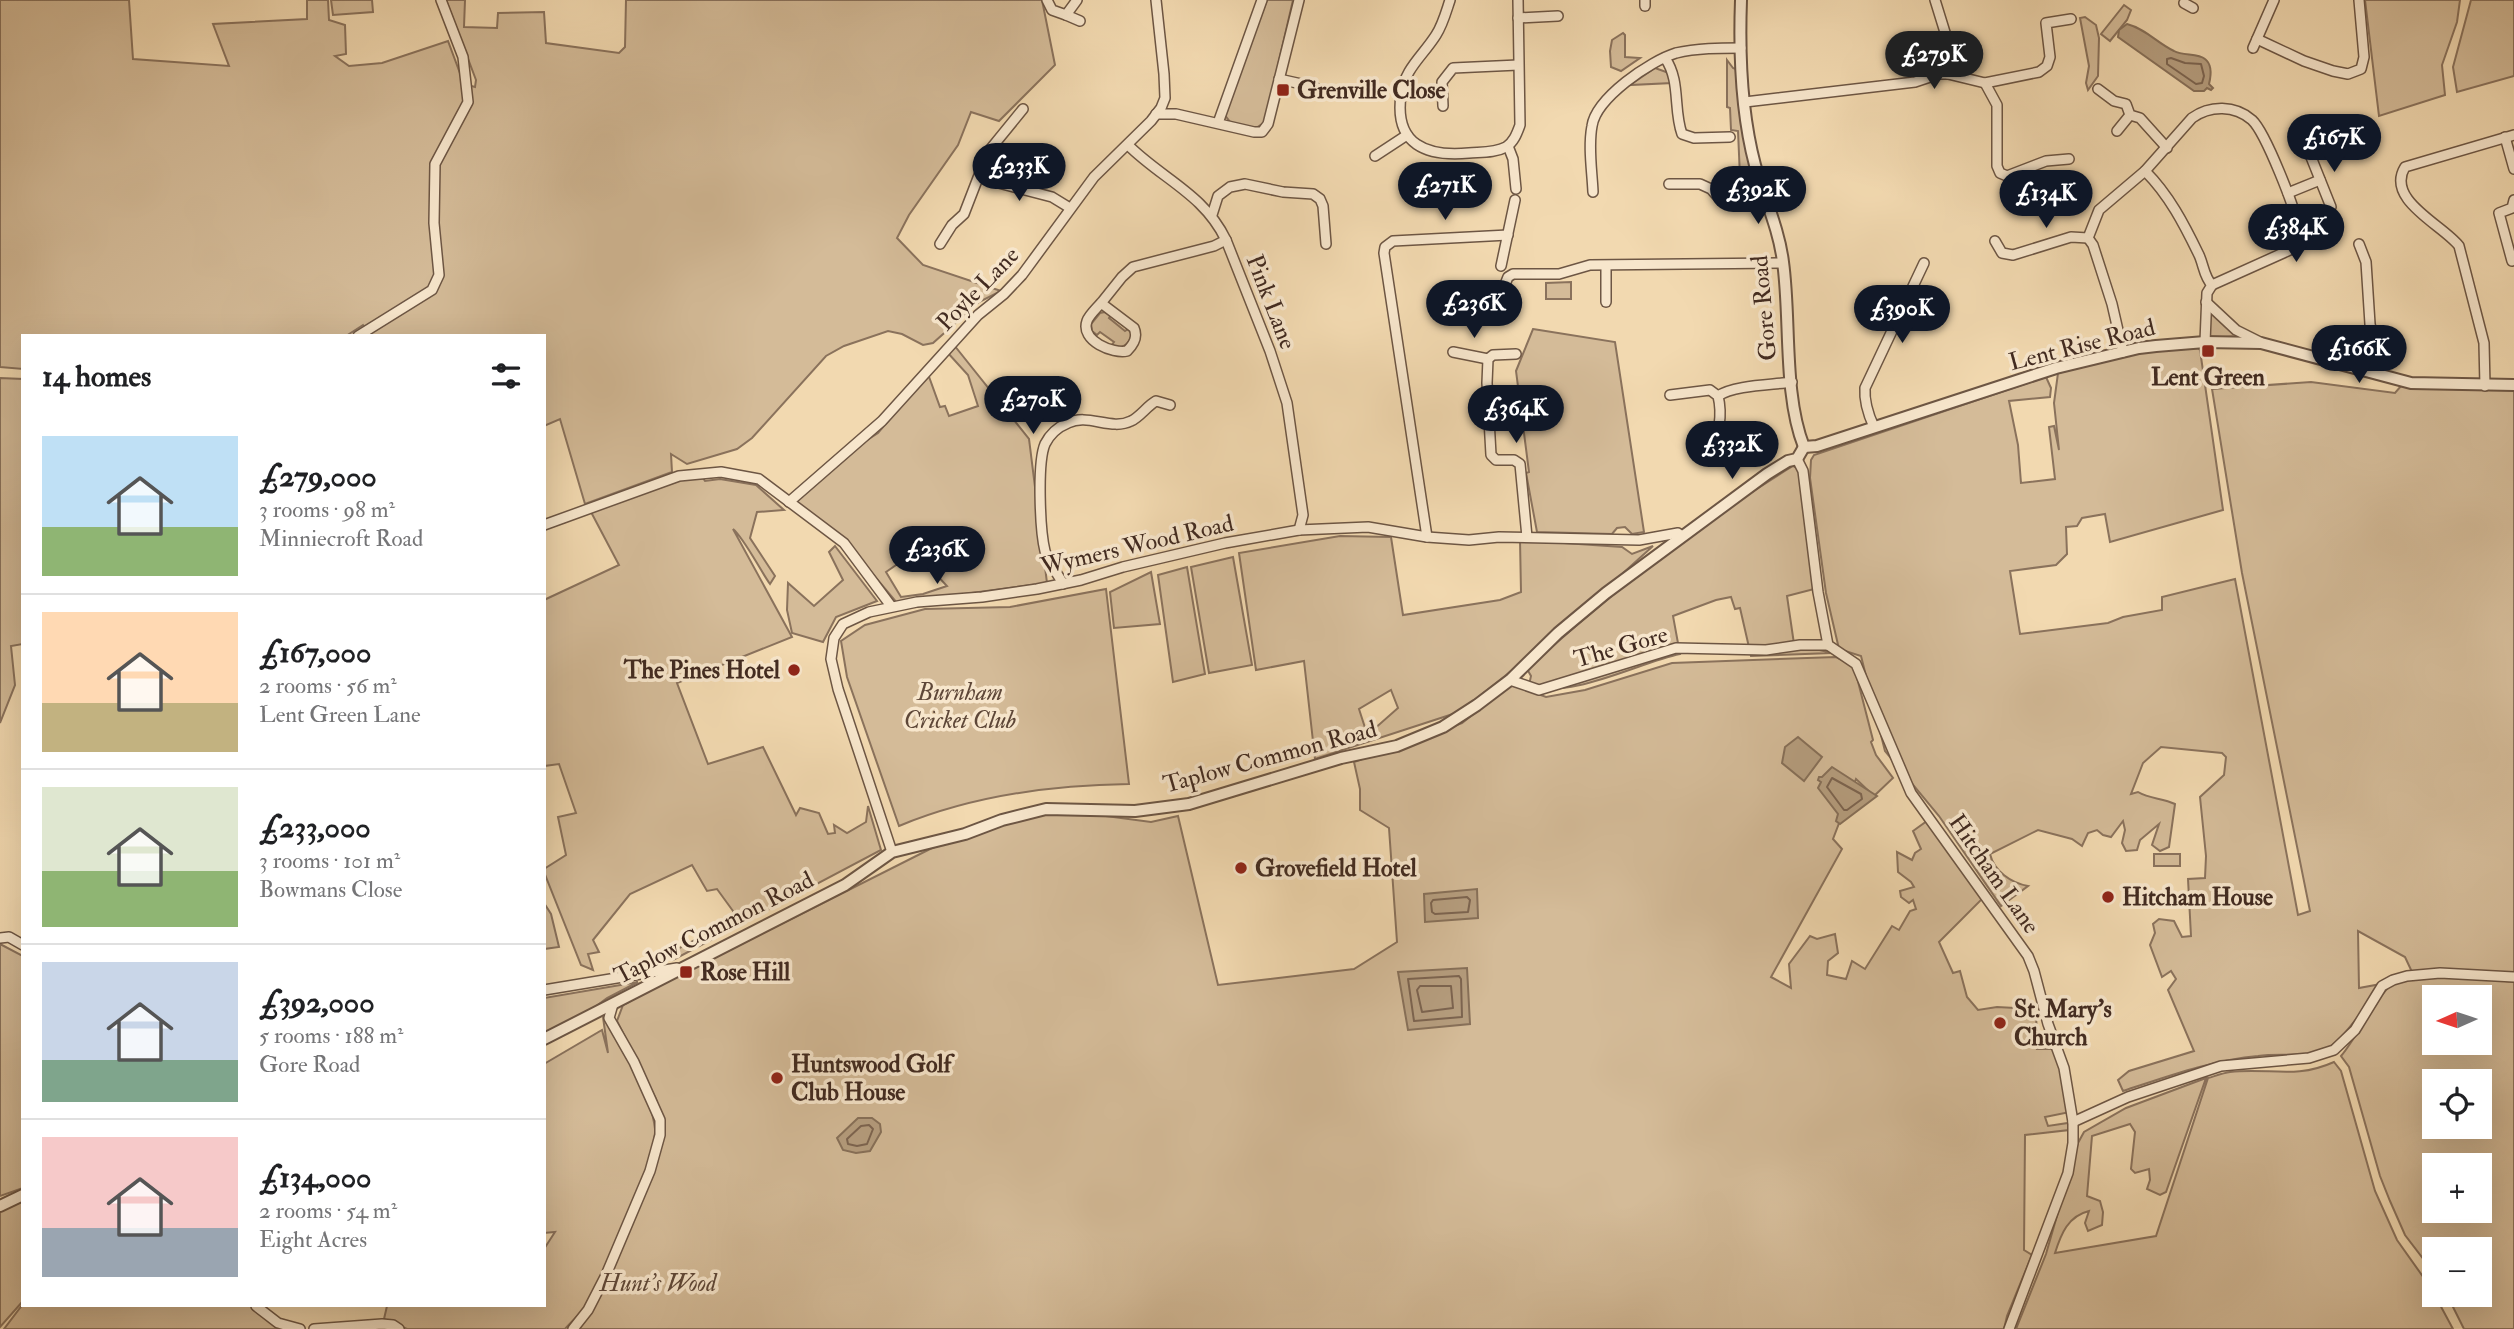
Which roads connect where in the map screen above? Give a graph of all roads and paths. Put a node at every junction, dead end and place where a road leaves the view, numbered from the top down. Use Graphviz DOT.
graph roads {
  1 [pos="441,0"];
  2 [pos="1047,0"];
  3 [pos="1077,0"];
  4 [pos="1156,0"];
  5 [pos="1262,0"];
  6 [pos="1299,0"];
  7 [pos="1450,0"];
  8 [pos="1518,0"];
  9 [pos="1741,0"];
  10 [pos="1936,0"];
  11 [pos="2274,0"];
  12 [pos="2359,0"];
  13 [pos="1066,15"];
  14 [pos="1558,16"];
  15 [pos="1518,18"];
  16 [pos="2071,19"];
  17 [pos="1080,21"];
  18 [pos="1741,48"];
  19 [pos="1665,58"];
  20 [pos="1518,65"];
  21 [pos="1948,74"];
  22 [pos="1279,79"];
  23 [pos="1984,83"];
  24 [pos="1315,87"];
  25 [pos="2098,89"];
  26 [pos="1745,102"];
  27 [pos="1164,103"];
  28 [pos="1443,106"];
  29 [pos="1023,109"];
  30 [pos="1156,114"];
  31 [pos="1176,114"];
  32 [pos="2130,116"];
  33 [pos="1217,124"];
  34 [pos="2117,131"];
  35 [pos="1407,135"];
  36 [pos="1730,137"];
  37 [pos="2508,137"];
  38 [pos="1128,145"];
  39 [pos="1508,146"];
  40 [pos="2167,148"];
  41 [pos="2309,152"];
  42 [pos="1375,156"];
  43 [pos="2069,159"];
  44 [pos="2514,169"];
  45 [pos="2145,171"];
  46 [pos="981,176"];
  47 [pos="2320,180"];
  48 [pos="1669,184"];
  49 [pos="1593,191"];
  50 [pos="2288,193"];
  51 [pos="1765,199"];
  52 [pos="2514,200"];
  53 [pos="2331,207"];
  54 [pos="1070,208"];
  55 [pos="1212,215"];
  56 [pos="1508,235"];
  57 [pos="2088,238"];
  58 [pos="1226,240"];
  59 [pos="1995,241"];
  60 [pos="940,244"];
  61 [pos="1326,244"];
  62 [pos="2359,244"];
  63 [pos="2512,261"];
  64 [pos="1783,262"];
  65 [pos="1924,263"];
  66 [pos="1500,266"];
  67 [pos="1606,266"];
  68 [pos="1506,282"];
  69 [pos="2212,285"];
  70 [pos="1606,302"];
  71 [pos="2206,302"];
  72 [pos="1101,303"];
  73 [pos="361,334"];
  74 [pos="2206,342"];
  75 [pos="2261,343"];
  76 [pos="1453,352"];
  77 [pos="2123,352"];
  78 [pos="1516,354"];
  79 [pos="1488,359"];
  80 [pos="2370,372"];
  81 [pos="1792,382"];
  82 [pos="2514,385"];
  83 [pos="2485,386"];
  84 [pos="1670,395"];
  85 [pos="1718,396"];
  86 [pos="1170,405"];
  87 [pos="1874,427"];
  88 [pos="1804,447"];
  89 [pos="1712,453"];
  90 [pos="1797,459"];
  91 [pos="789,502"];
  92 [pos="1303,515"];
  93 [pos="546,524"];
  94 [pos="1317,528"];
  95 [pos="1300,530"];
  96 [pos="1682,536"];
  97 [pos="1427,537"];
  98 [pos="1527,537"];
  99 [pos="1063,584"];
  100 [pos="891,606"];
  101 [pos="1828,645"];
  102 [pos="1510,680"];
  103 [pos="892,852"];
  104 [pos="0,938"];
  105 [pos="21,944"];
  106 [pos="680,967"];
  107 [pos="2514,977"];
  108 [pos="546,990"];
  109 [pos="612,1004"];
  110 [pos="546,1038"];
  111 [pos="2073,1122"];
  112 [pos="21,1196"];
  113 [pos="0,1206"];
  114 [pos="257,1307"];
  115 [pos="300,1329"];
  116 [pos="314,1329"];
  117 [pos="399,1329"];
  118 [pos="573,1329"];
  119 [pos="2009,1329"];
  1 -- 73 [label="street"];
  2 -- 13 [label="street"];
  3 -- 13 [label="street"];
  4 -- 27 [label="street"];
  5 -- 33 [label="street"];
  6 -- 22 [label="street"];
  7 -- 35 [label="street"];
  8 -- 15 [label="street"];
  9 -- 18 [label="street, Gore Road"];
  10 -- 21 [label="street"];
  11 -- 12 [label="street"];
  13 -- 17 [label="street"];
  14 -- 15 [label="street"];
  15 -- 20 [label="street"];
  16 -- 23 [label="street"];
  18 -- 19 [label="street"];
  18 -- 26 [label="street, Gore Road"];
  19 -- 36 [label="street"];
  19 -- 49 [label="street"];
  20 -- 28 [label="street"];
  20 -- 39 [label="street"];
  21 -- 23 [label="street"];
  21 -- 26 [label="street"];
  22 -- 24 [label="street"];
  22 -- 33 [label="street"];
  23 -- 43 [label="street"];
  25 -- 32 [label="street"];
  26 -- 51 [label="street, Gore Road"];
  27 -- 30 [label="street, Poyle Lane"];
  27 -- 31 [label="street"];
  29 -- 46 [label="street"];
  30 -- 31 [label="street"];
  30 -- 38 [label="street, Poyle Lane"];
  31 -- 33 [label="street"];
  32 -- 34 [label="street"];
  32 -- 40 [label="street"];
  35 -- 39 [label="street"];
  35 -- 42 [label="street"];
  37 -- 44 [label="street"];
  37 -- 83 [label="street"];
  38 -- 54 [label="street, Poyle Lane"];
  38 -- 55 [label="street, Pink Lane"];
  39 -- 56 [label="street"];
  40 -- 45 [label="street"];
  40 -- 50 [label="street"];
  41 -- 47 [label="street"];
  45 -- 57 [label="street"];
  45 -- 69 [label="street"];
  46 -- 54 [label="street"];
  46 -- 60 [label="street"];
  47 -- 50 [label="street"];
  47 -- 53 [label="street"];
  48 -- 51 [label="street"];
  50 -- 69 [label="street"];
  51 -- 64 [label="street, Gore Road"];
  52 -- 63 [label="street"];
  54 -- 91 [label="street, Poyle Lane"];
  55 -- 58 [label="street, Pink Lane"];
  55 -- 61 [label="street"];
  56 -- 66 [label="street"];
  56 -- 97 [label="street"];
  57 -- 59 [label="street"];
  57 -- 77 [label="street"];
  58 -- 72 [label="street"];
  58 -- 92 [label="street, Pink Lane"];
  62 -- 80 [label="street"];
  64 -- 67 [label="street"];
  64 -- 81 [label="street, Gore Road"];
  65 -- 87 [label="street"];
  67 -- 68 [label="street"];
  67 -- 70 [label="street"];
  69 -- 71 [label="street"];
  71 -- 74 [label="street"];
  71 -- 75 [label="street"];
  72 -- 72 [label="street"];
  74 -- 75 [label="street, Lent Rise Road"];
  74 -- 77 [label="street, Lent Rise Road"];
  75 -- 80 [label="street, Lent Rise Road"];
  76 -- 79 [label="street"];
  77 -- 87 [label="street, Lent Rise Road"];
  78 -- 79 [label="street"];
  79 -- 98 [label="street"];
  80 -- 83 [label="street, Lent Rise Road"];
  81 -- 85 [label="street"];
  81 -- 88 [label="street, Gore Road"];
  82 -- 83 [label="street, Lent Rise Road"];
  84 -- 85 [label="street"];
  85 -- 89 [label="street"];
  86 -- 99 [label="street"];
  87 -- 88 [label="street, Lent Rise Road"];
  88 -- 90 [label="street"];
  90 -- 96 [label="street, Taplow Common Road"];
  90 -- 101 [label="street"];
  91 -- 93 [label="street"];
  91 -- 100 [label="street"];
  92 -- 94 [label="street"];
  92 -- 95 [label="street, Pink Lane"];
  94 -- 95 [label="street, Wymers Wood Road"];
  94 -- 97 [label="street, Wymers Wood Road"];
  95 -- 99 [label="street, Wymers Wood Road"];
  96 -- 98 [label="street, Wymers Wood Road"];
  96 -- 102 [label="street, Taplow Common Road"];
  97 -- 98 [label="street, Wymers Wood Road"];
  99 -- 100 [label="street, Wymers Wood Road"];
  100 -- 103 [label="street, Wymers Wood Road"];
  101 -- 102 [label="street, The Gore"];
  101 -- 111 [label="street, Hitcham Lane"];
  102 -- 103 [label="street, Taplow Common Road"];
  103 -- 106 [label="street, Taplow Common Road"];
  104 -- 105 [label="street"];
  106 -- 108 [label="street"];
  106 -- 109 [label="street, Taplow Common Road"];
  107 -- 111 [label="street"];
  109 -- 110 [label="street, Taplow Common Road"];
  109 -- 118 [label="street"];
  111 -- 119 [label="street, Hitcham Lane"];
  112 -- 113 [label="street"];
  114 -- 115 [label="street"];
  116 -- 117 [label="street"];
}
